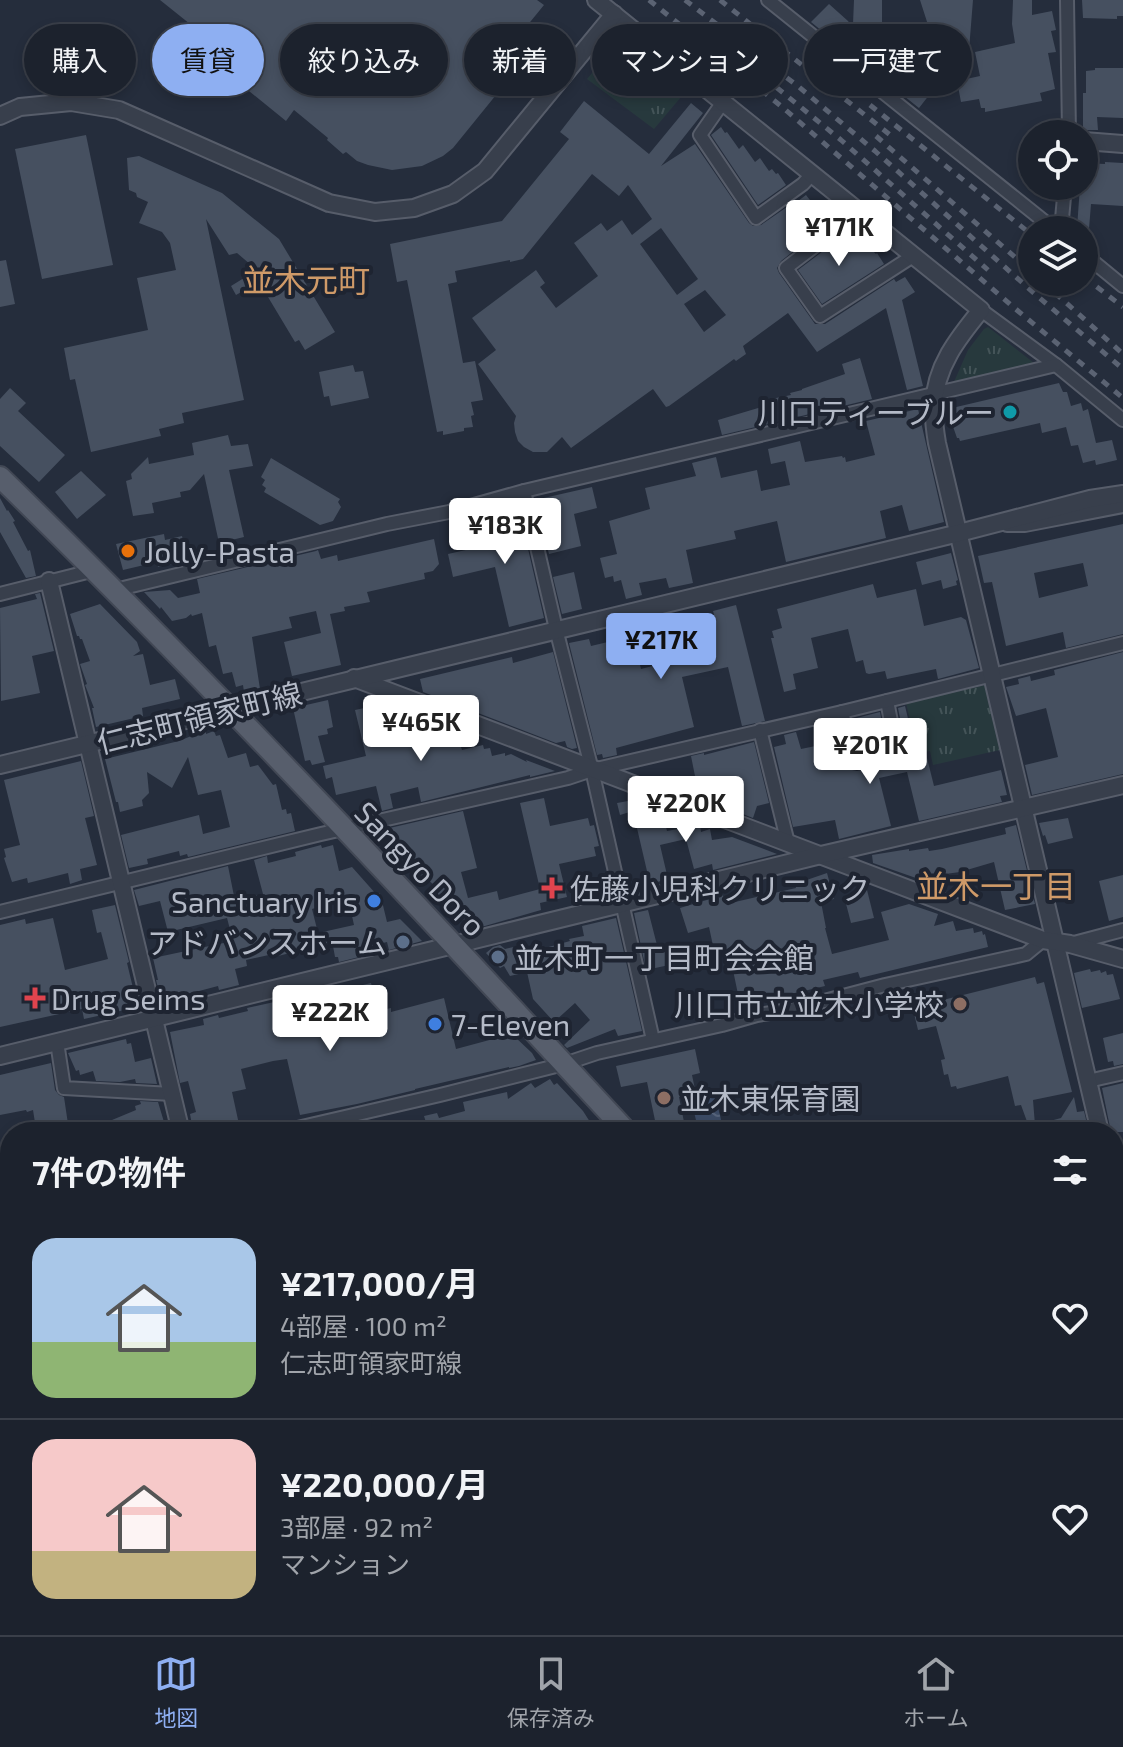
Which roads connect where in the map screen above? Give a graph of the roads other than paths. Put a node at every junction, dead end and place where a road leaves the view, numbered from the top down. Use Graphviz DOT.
graph roads {
  1 [pos="596,0"];
  2 [pos="768,0"];
  3 [pos="1067,0"];
  4 [pos="614,14"];
  5 [pos="723,102"];
  6 [pos="0,116"];
  7 [pos="1069,120"];
  8 [pos="1098,142"];
  9 [pos="1123,144"];
  10 [pos="812,174"];
  11 [pos="859,212"];
  12 [pos="1040,216"];
  13 [pos="913,256"];
  14 [pos="1098,265"];
  15 [pos="1123,286"];
  16 [pos="981,310"];
  17 [pos="1056,365"];
  18 [pos="934,394"];
  19 [pos="1123,420"];
  20 [pos="0,477"];
  21 [pos="524,491"];
  22 [pos="1123,494"];
  23 [pos="1123,506"];
  24 [pos="988,525"];
  25 [pos="959,533"];
  26 [pos="95,570"];
  27 [pos="49,581"];
  28 [pos="115,590"];
  29 [pos="0,594"];
  30 [pos="556,629"];
  31 [pos="1123,643"];
  32 [pos="992,675"];
  33 [pos="354,678"];
  34 [pos="887,701"];
  35 [pos="230,710"];
  36 [pos="842,712"];
  37 [pos="760,730"];
  38 [pos="88,744"];
  39 [pos="0,765"];
  40 [pos="592,770"];
  41 [pos="1123,785"];
  42 [pos="1023,809"];
  43 [pos="343,829"];
  44 [pos="788,843"];
  45 [pos="821,855"];
  46 [pos="121,882"];
  47 [pos="622,904"];
  48 [pos="0,912"];
  49 [pos="1123,930"];
  50 [pos="1056,942"];
  51 [pos="454,946"];
  52 [pos="1123,959"];
  53 [pos="155,1019"];
  54 [pos="653,1040"];
  55 [pos="57,1042"];
  56 [pos="0,1056"];
  57 [pos="564,1064"];
  58 [pos="1123,1073"];
  59 [pos="1088,1081"];
  60 [pos="172,1094"];
  61 [pos="179,1122"];
  62 [pos="322,1122"];
  63 [pos="618,1122"];
  64 [pos="1098,1122"];
  1 -- 4 [label="street"];
  2 -- 12 [label="street"];
  3 -- 7 [label="street"];
  4 -- 5 [label="street"];
  4 -- 6 [label="street"];
  5 -- 10 [label="street"];
  5 -- 10 [label="street"];
  8 -- 9 [label="street"];
  10 -- 11 [label="street"];
  11 -- 13 [label="street"];
  11 -- 13 [label="street"];
  13 -- 16 [label="street"];
  14 -- 15 [label="street"];
  16 -- 17 [label="street"];
  16 -- 18 [label="street"];
  17 -- 18 [label="street"];
  17 -- 19 [label="street"];
  18 -- 21 [label="street"];
  18 -- 25 [label="street"];
  20 -- 26 [label="main road, Sangyo Doro"];
  21 -- 28 [label="street"];
  21 -- 30 [label="street"];
  22 -- 24 [label="street, 仁志町領家町線"];
  23 -- 24 [label="street"];
  24 -- 25 [label="street, 仁志町領家町線"];
  25 -- 30 [label="street, 仁志町領家町線"];
  25 -- 32 [label="street"];
  26 -- 27 [label="street"];
  26 -- 28 [label="main road, Sangyo Doro"];
  27 -- 29 [label="street"];
  27 -- 38 [label="street"];
  28 -- 35 [label="main road, Sangyo Doro"];
  30 -- 33 [label="street, 仁志町領家町線"];
  30 -- 40 [label="street"];
  31 -- 32 [label="street"];
  32 -- 34 [label="street"];
  32 -- 42 [label="street"];
  33 -- 35 [label="street, 仁志町領家町線"];
  33 -- 40 [label="street"];
  34 -- 36 [label="street"];
  34 -- 36 [label="street"];
  35 -- 38 [label="street, 仁志町領家町線"];
  35 -- 43 [label="main road, Sangyo Doro"];
  36 -- 37 [label="street"];
  37 -- 40 [label="street"];
  37 -- 44 [label="street"];
  38 -- 39 [label="street, 仁志町領家町線"];
  38 -- 46 [label="street"];
  40 -- 43 [label="street"];
  40 -- 44 [label="street"];
  40 -- 47 [label="street"];
  41 -- 42 [label="street"];
  42 -- 45 [label="street"];
  42 -- 50 [label="street"];
  43 -- 46 [label="street"];
  43 -- 51 [label="main road, Sangyo Doro"];
  44 -- 45 [label="street"];
  45 -- 47 [label="street"];
  45 -- 50 [label="street"];
  46 -- 48 [label="street"];
  46 -- 53 [label="street"];
  47 -- 51 [label="street"];
  47 -- 54 [label="street"];
  49 -- 50 [label="street"];
  50 -- 52 [label="street"];
  50 -- 54 [label="street"];
  50 -- 59 [label="street"];
  51 -- 53 [label="street"];
  51 -- 57 [label="main road, Sangyo Doro"];
  53 -- 55 [label="street"];
  53 -- 60 [label="street"];
  54 -- 57 [label="street"];
  55 -- 56 [label="street"];
  55 -- 60 [label="street"];
  57 -- 62 [label="street"];
  57 -- 63 [label="main road, Sangyo Doro"];
  58 -- 59 [label="street"];
  59 -- 64 [label="street"];
  60 -- 61 [label="street"];
}
